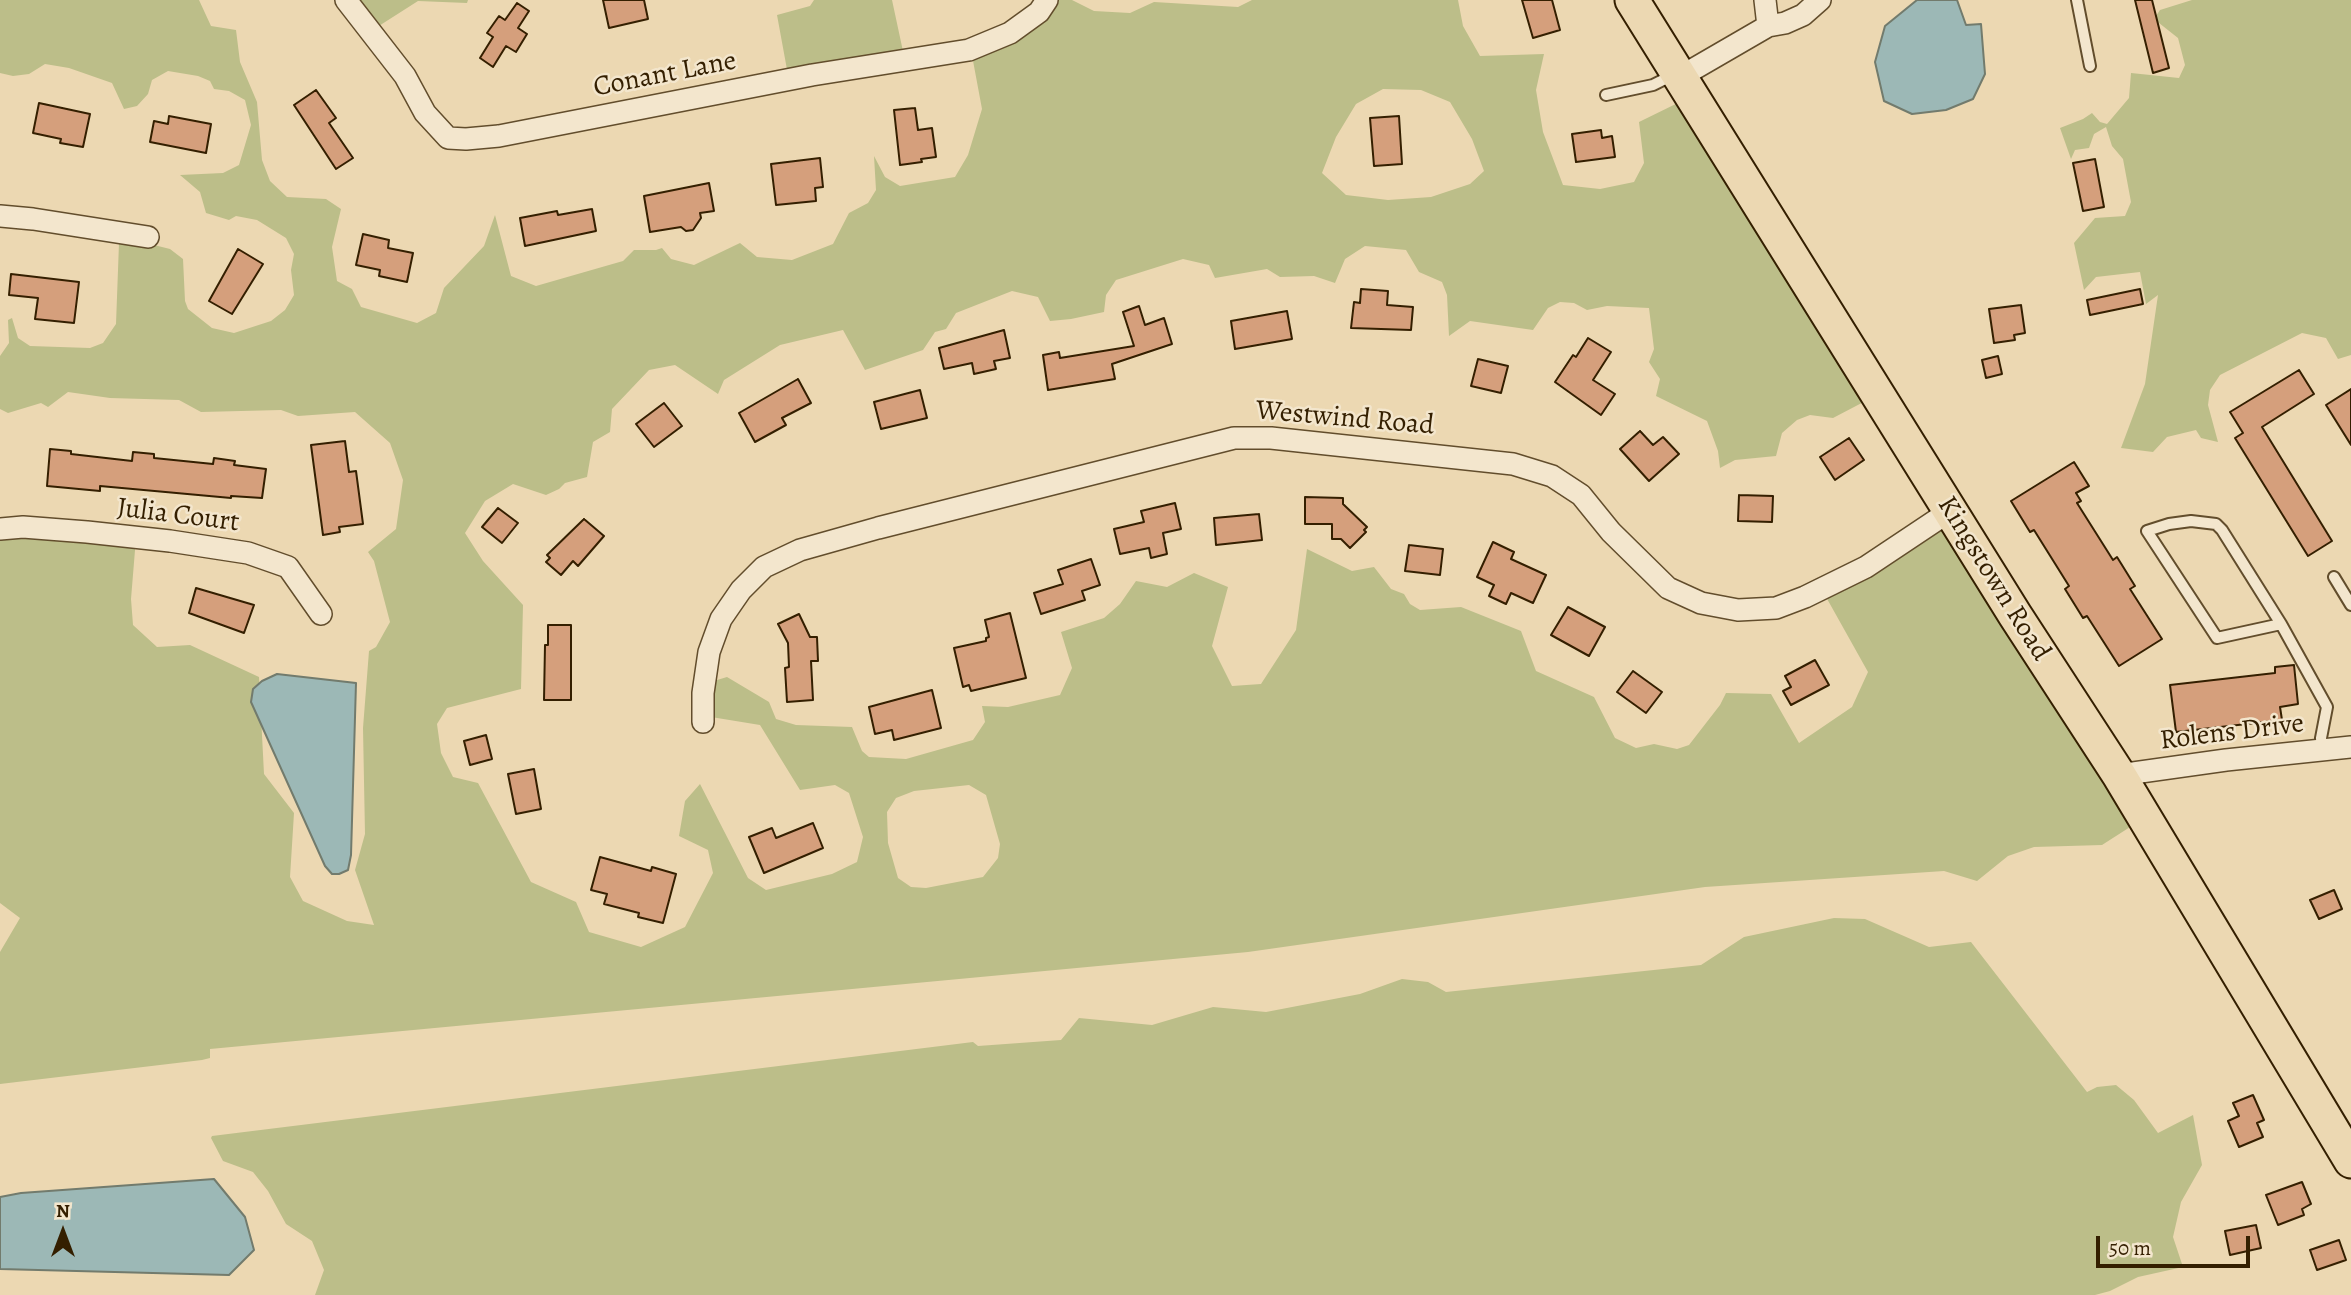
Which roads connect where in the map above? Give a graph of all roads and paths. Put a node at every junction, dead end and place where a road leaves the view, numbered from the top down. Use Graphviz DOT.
graph roads {
  1 [pos="345,0"];
  2 [pos="1047,0"];
  3 [pos="1632,0"];
  4 [pos="1765,0"];
  5 [pos="1820,0"];
  6 [pos="2077,0"];
  7 [pos="1768,26"];
  8 [pos="2090,66"];
  9 [pos="1679,75"];
  10 [pos="1605,95"];
  11 [pos="0,216"];
  12 [pos="148,237"];
  13 [pos="1950,511"];
  14 [pos="0,529"];
  15 [pos="2334,577"];
  16 [pos="2351,606"];
  17 [pos="321,614"];
  18 [pos="2281,624"];
  19 [pos="704,722"];
  20 [pos="2351,747"];
  21 [pos="2322,751"];
  22 [pos="2119,775"];
  23 [pos="2351,1161"];
  1 -- 2 [label="street, Conant Lane"];
  3 -- 9 [label="main road, Kingstown Road"];
  4 -- 7 [label="street"];
  5 -- 7 [label="street"];
  6 -- 8 [label="lane"];
  7 -- 9 [label="street"];
  9 -- 10 [label="lane"];
  9 -- 13 [label="main road, Kingstown Road"];
  11 -- 12 [label="street"];
  13 -- 19 [label="street, Westwind Road"];
  13 -- 22 [label="main road, Kingstown Road"];
  14 -- 17 [label="street, Julia Court"];
  15 -- 16 [label="lane"];
  18 -- 18 [label="lane"];
  18 -- 21 [label="lane"];
  20 -- 21 [label="street, Rolens Drive"];
  21 -- 22 [label="street, Rolens Drive"];
  22 -- 23 [label="main road, Kingstown Road"];
}
